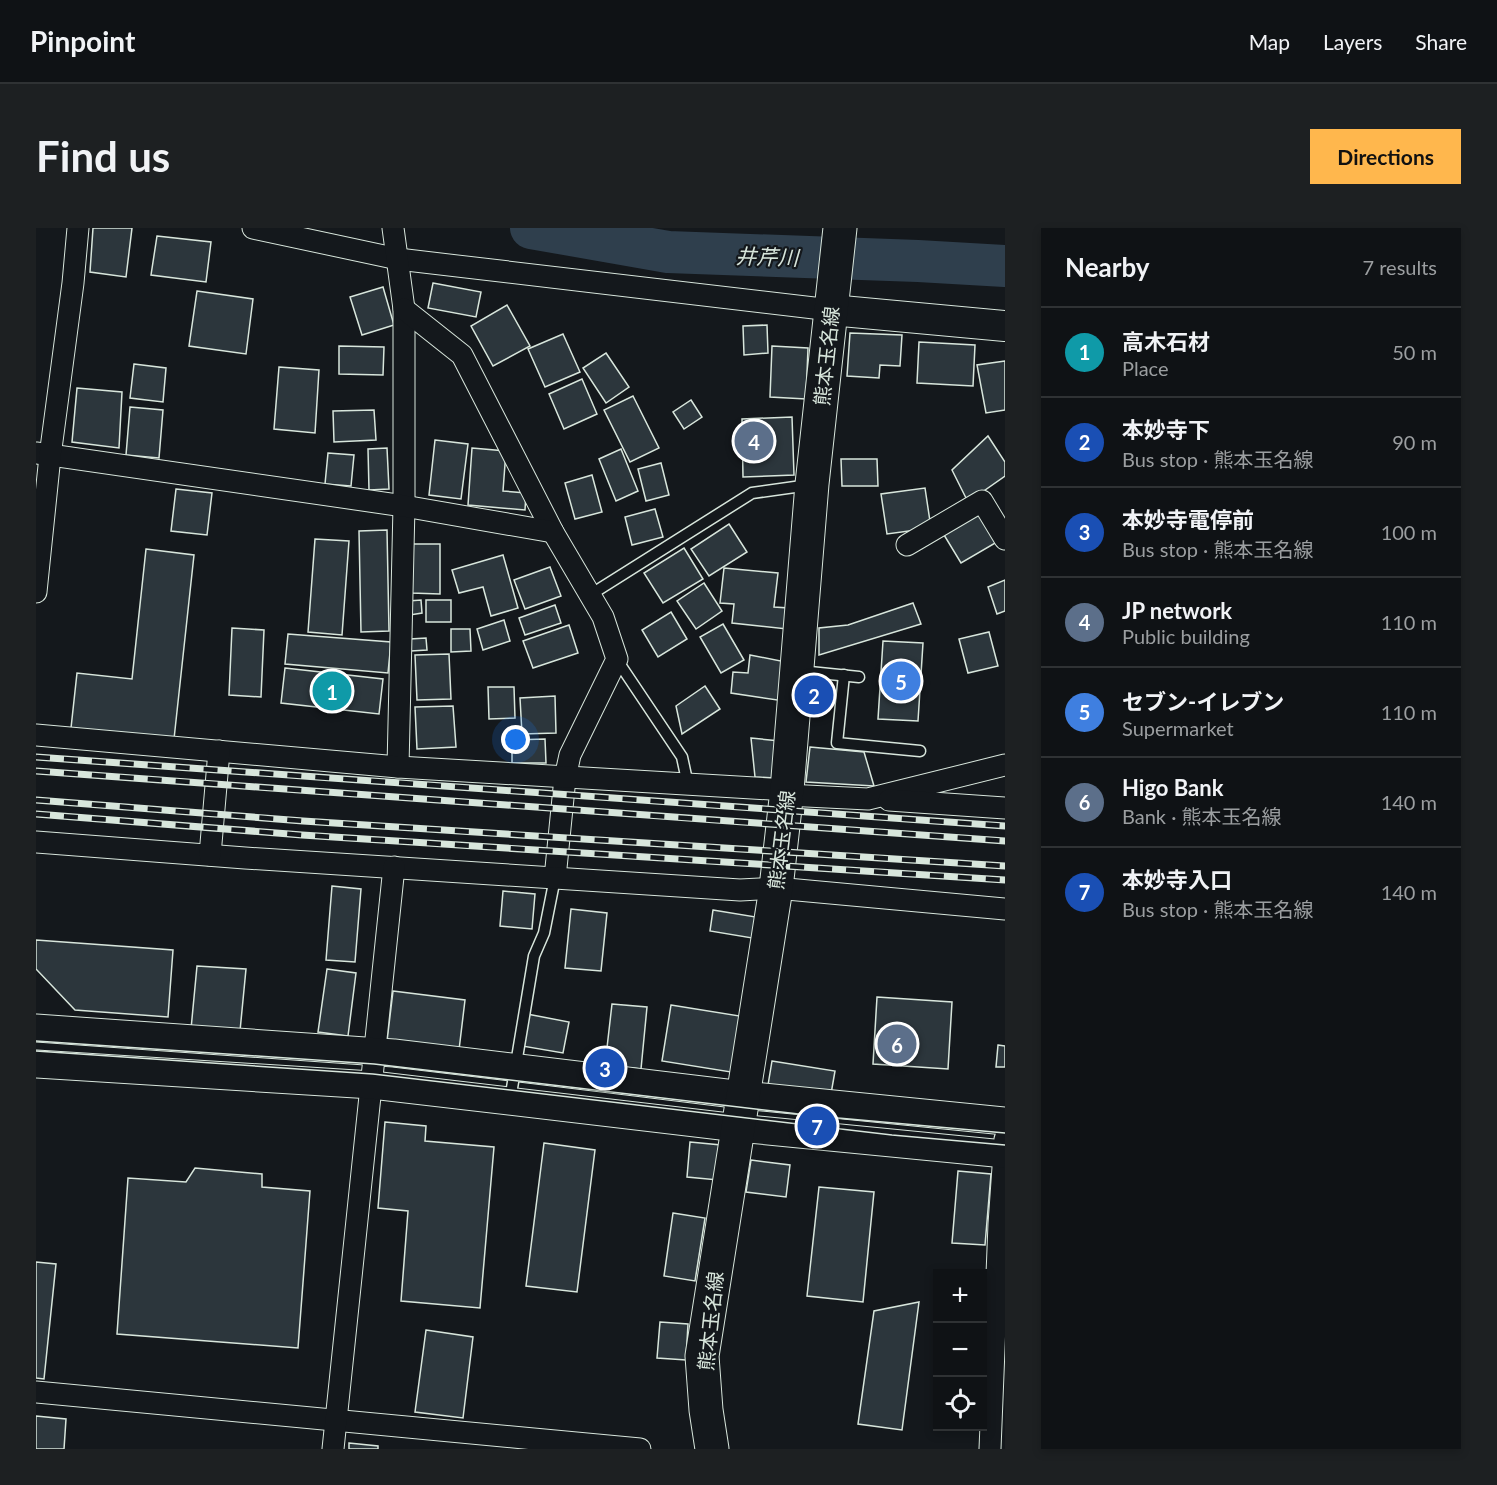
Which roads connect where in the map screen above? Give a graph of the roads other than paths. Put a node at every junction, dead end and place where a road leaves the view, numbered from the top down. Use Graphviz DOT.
graph roads {
  1 [pos="78,228"];
  2 [pos="253,228"];
  3 [pos="840,228"];
  4 [pos="396,243"];
  5 [pos="831,302"];
  6 [pos="404,309"];
  7 [pos="1005,326"];
  8 [pos="43,454"];
  9 [pos="812,484"];
  10 [pos="404,506"];
  11 [pos="553,532"];
  12 [pos="1005,539"];
  13 [pos="907,545"];
  14 [pos="36,592"];
  15 [pos="590,595"];
  16 [pos="617,659"];
  17 [pos="797,671"];
  18 [pos="844,675"];
  19 [pos="860,676"];
  20 [pos="36,735"];
  21 [pos="219,751"];
  22 [pos="920,751"];
  23 [pos="1005,765"];
  24 [pos="398,767"];
  25 [pos="565,778"];
  26 [pos="688,785"];
  27 [pos="787,792"];
  28 [pos="868,799"];
  29 [pos="1005,808"];
  30 [pos="36,842"];
  31 [pos="210,855"];
  32 [pos="394,867"];
  33 [pos="555,878"];
  34 [pos="776,888"];
  35 [pos="1005,909"];
  36 [pos="36,1028"];
  37 [pos="375,1052"];
  38 [pos="36,1064"];
  39 [pos="515,1069"];
  40 [pos="372,1085"];
  41 [pos="742,1095"];
  42 [pos="509,1101"];
  43 [pos="1005,1121"];
  44 [pos="738,1128"];
  45 [pos="1005,1149"];
  46 [pos="36,1392"];
  47 [pos="336,1420"];
  48 [pos="333,1449"];
  49 [pos="640,1449"];
  50 [pos="712,1449"];
  51 [pos="990,1449"];
  1 -- 8 [label="street"];
  2 -- 4 [label="street"];
  3 -- 5 [label="main road, 熊本玉名線"];
  4 -- 5 [label="street"];
  4 -- 6 [label="street"];
  5 -- 7 [label="main road"];
  5 -- 9 [label="main road, 熊本玉名線"];
  6 -- 10 [label="street"];
  6 -- 11 [label="street"];
  8 -- 10 [label="street"];
  8 -- 14 [label="street"];
  9 -- 15 [label="lane"];
  9 -- 17 [label="main road, 熊本玉名線"];
  10 -- 11 [label="street"];
  10 -- 24 [label="street"];
  11 -- 15 [label="street"];
  12 -- 13 [label="street"];
  15 -- 16 [label="street"];
  16 -- 25 [label="street"];
  16 -- 26 [label="lane"];
  17 -- 18 [label="lane"];
  17 -- 27 [label="main road, 熊本玉名線"];
  18 -- 19 [label="lane"];
  18 -- 22 [label="lane"];
  20 -- 21 [label="street"];
  21 -- 24 [label="street"];
  21 -- 31 [label="street"];
  23 -- 28 [label="street"];
  24 -- 25 [label="street"];
  25 -- 26 [label="street"];
  25 -- 33 [label="street"];
  26 -- 27 [label="street"];
  27 -- 28 [label="street"];
  27 -- 34 [label="main road, 熊本玉名線"];
  28 -- 29 [label="street"];
  30 -- 31 [label="street"];
  31 -- 32 [label="street"];
  32 -- 33 [label="street"];
  32 -- 37 [label="street"];
  33 -- 34 [label="street"];
  33 -- 39 [label="lane"];
  34 -- 35 [label="street"];
  34 -- 41 [label="main road, 熊本玉名線"];
  36 -- 37 [label="street"];
  37 -- 39 [label="street"];
  37 -- 40 [label="street"];
  38 -- 40 [label="street"];
  39 -- 41 [label="street"];
  39 -- 42 [label="lane"];
  40 -- 42 [label="street"];
  40 -- 47 [label="street"];
  41 -- 43 [label="street"];
  41 -- 44 [label="main road, 熊本玉名線"];
  42 -- 44 [label="street"];
  44 -- 45 [label="street"];
  44 -- 50 [label="main road, 熊本玉名線"];
  45 -- 51 [label="street"];
  46 -- 47 [label="street"];
  47 -- 48 [label="street"];
  47 -- 49 [label="street"];
}
